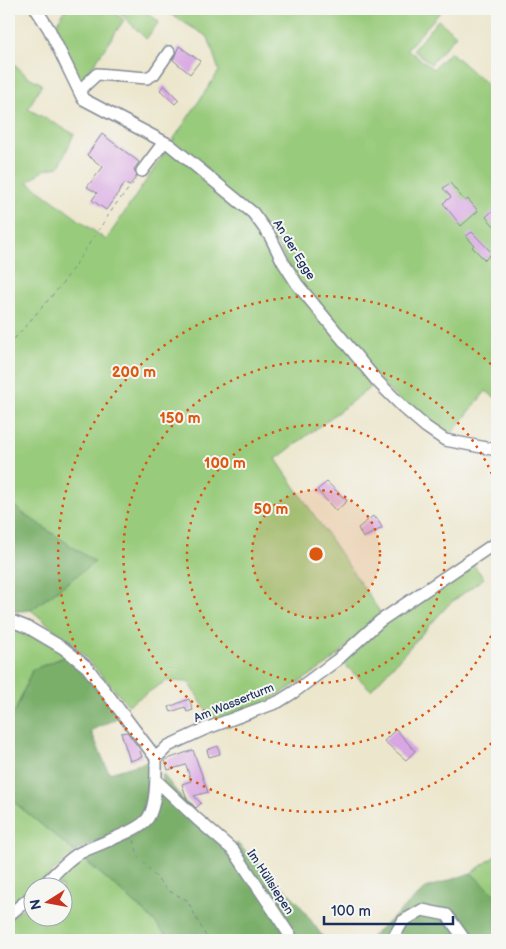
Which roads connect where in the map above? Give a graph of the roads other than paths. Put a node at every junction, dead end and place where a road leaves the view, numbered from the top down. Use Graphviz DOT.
graph roads {
  1 [pos="36,9"];
  2 [pos="169,52"];
  3 [pos="79,90"];
  4 [pos="164,142"];
  5 [pos="142,171"];
  6 [pos="497,450"];
  7 [pos="497,542"];
  8 [pos="9,620"];
  9 [pos="156,758"];
  10 [pos="156,780"];
  11 [pos="53,876"];
  12 [pos="22,905"];
  13 [pos="9,916"];
  14 [pos="293,940"];
  15 [pos="392,940"];
  16 [pos="465,940"];
  1 -- 3 [label="street, An der Egge"];
  2 -- 3 [label="street"];
  3 -- 4 [label="street, An der Egge"];
  4 -- 5 [label="street"];
  4 -- 6 [label="street, An der Egge"];
  7 -- 9 [label="street, Am Wasserturm"];
  8 -- 9 [label="street"];
  9 -- 10 [label="street"];
  10 -- 11 [label="street"];
  10 -- 14 [label="street, Im Hüllsiepen"];
  12 -- 13 [label="street"];
  15 -- 16 [label="street"];
}
